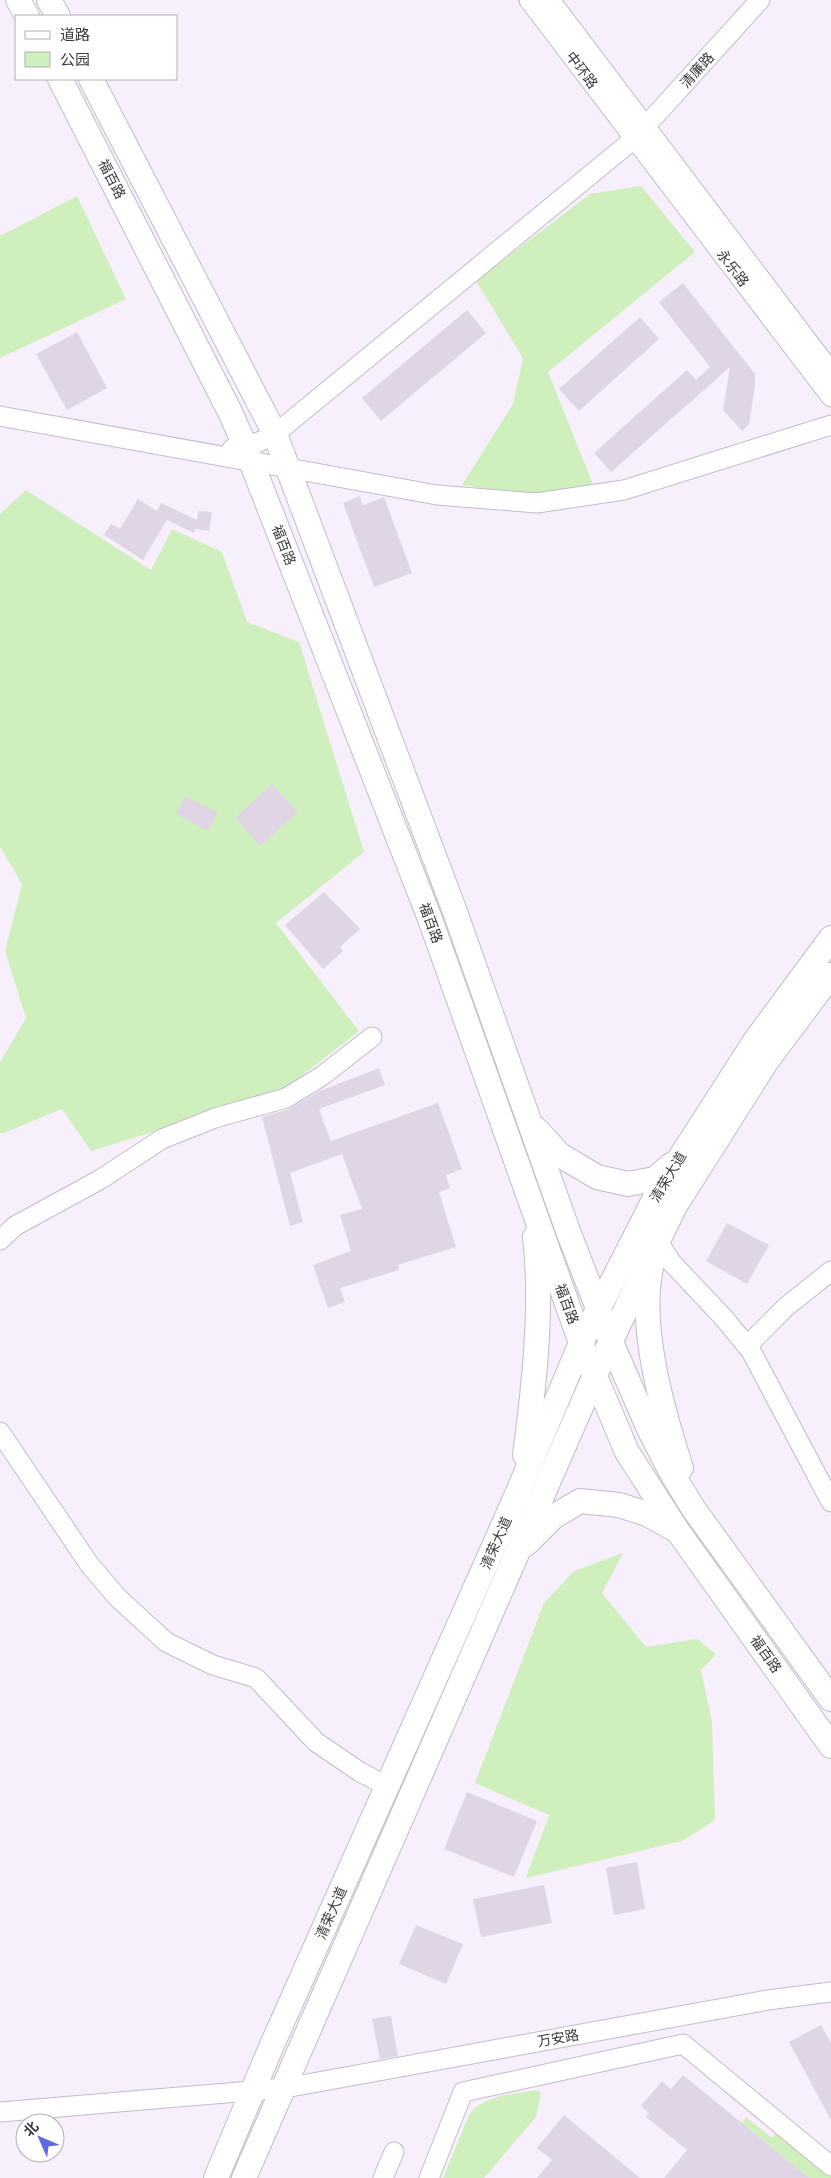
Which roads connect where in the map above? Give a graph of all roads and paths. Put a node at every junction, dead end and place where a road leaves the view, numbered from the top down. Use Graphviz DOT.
graph roads {
  1 [pos="18,0"];
  2 [pos="49,0"];
  3 [pos="529,0"];
  4 [pos="550,0"];
  5 [pos="760,0"];
  6 [pos="26,15"];
  7 [pos="57,15"];
  8 [pos="61,80"];
  9 [pos="92,80"];
  10 [pos="639,133"];
  11 [pos="831,372"];
  12 [pos="831,397"];
  13 [pos="0,416"];
  14 [pos="831,425"];
  15 [pos="275,434"];
  16 [pos="248,454"];
  17 [pos="288,468"];
  18 [pos="831,938"];
  19 [pos="831,975"];
  20 [pos="372,1037"];
  21 [pos="527,1116"];
  22 [pos="678,1159"];
  23 [pos="530,1201"];
  24 [pos="0,1240"];
  25 [pos="657,1242"];
  26 [pos="831,1271"];
  27 [pos="598,1310"];
  28 [pos="610,1342"];
  29 [pos="581,1343"];
  30 [pos="747,1346"];
  31 [pos="595,1375"];
  32 [pos="0,1432"];
  33 [pos="518,1492"];
  34 [pos="831,1502"];
  35 [pos="693,1508"];
  36 [pos="677,1530"];
  37 [pos="516,1554"];
  38 [pos="831,1699"];
  39 [pos="831,1746"];
  40 [pos="387,1786"];
  41 [pos="831,1992"];
  42 [pos="285,2088"];
  43 [pos="253,2090"];
  44 [pos="0,2112"];
  45 [pos="394,2152"];
  46 [pos="831,2166"];
  47 [pos="216,2178"];
  48 [pos="244,2178"];
  49 [pos="383,2178"];
  50 [pos="429,2178"];
  1 -- 6 [label="main road"];
  2 -- 7 [label="main road"];
  3 -- 10 [label="street, 中环路"];
  4 -- 10 [label="street, 中环路"];
  5 -- 10 [label="street, 清廉路"];
  8 -- 16 [label="main road, 福百路"];
  9 -- 15 [label="main road, 福百路"];
  10 -- 11 [label="street, 永乐路"];
  10 -- 12 [label="street, 永乐路"];
  10 -- 15 [label="street, 清廉路"];
  13 -- 16 [label="street, 清廉路"];
  14 -- 17 [label="street"];
  15 -- 16 [label="street, 清廉路"];
  15 -- 17 [label="main road, 福百路"];
  16 -- 17 [label="street"];
  16 -- 23 [label="main road, 福百路"];
  17 -- 21 [label="main road, 福百路"];
  18 -- 22 [label="main road, 清荣大道"];
  19 -- 25 [label="main road, 清荣大道"];
  20 -- 24 [label="street"];
  21 -- 22 [label="main road"];
  21 -- 27 [label="main road, 福百路"];
  22 -- 27 [label="main road, 清荣大道"];
  23 -- 29 [label="main road, 福百路"];
  23 -- 33 [label="main road"];
  25 -- 28 [label="main road, 清荣大道"];
  25 -- 30 [label="street"];
  25 -- 35 [label="main road"];
  26 -- 30 [label="street"];
  27 -- 28 [label="main road, 福百路"];
  27 -- 29 [label="main road, 清荣大道"];
  28 -- 31 [label="main road, 清荣大道"];
  28 -- 35 [label="main road, 福百路"];
  29 -- 31 [label="main road, 福百路"];
  29 -- 33 [label="main road, 清荣大道"];
  30 -- 34 [label="street"];
  31 -- 36 [label="main road, 福百路"];
  31 -- 37 [label="main road, 清荣大道"];
  32 -- 40 [label="street"];
  33 -- 40 [label="main road, 清荣大道"];
  35 -- 38 [label="main road, 福百路"];
  36 -- 37 [label="main road"];
  36 -- 39 [label="main road, 福百路"];
  37 -- 42 [label="main road, 清荣大道"];
  40 -- 43 [label="main road, 清荣大道"];
  41 -- 42 [label="street, 万安路"];
  42 -- 43 [label="street, 万安路"];
  42 -- 48 [label="main road, 清荣大道"];
  43 -- 44 [label="street, 万安路"];
  43 -- 47 [label="main road, 清荣大道"];
  45 -- 49 [label="street"];
  46 -- 50 [label="street"];
}
